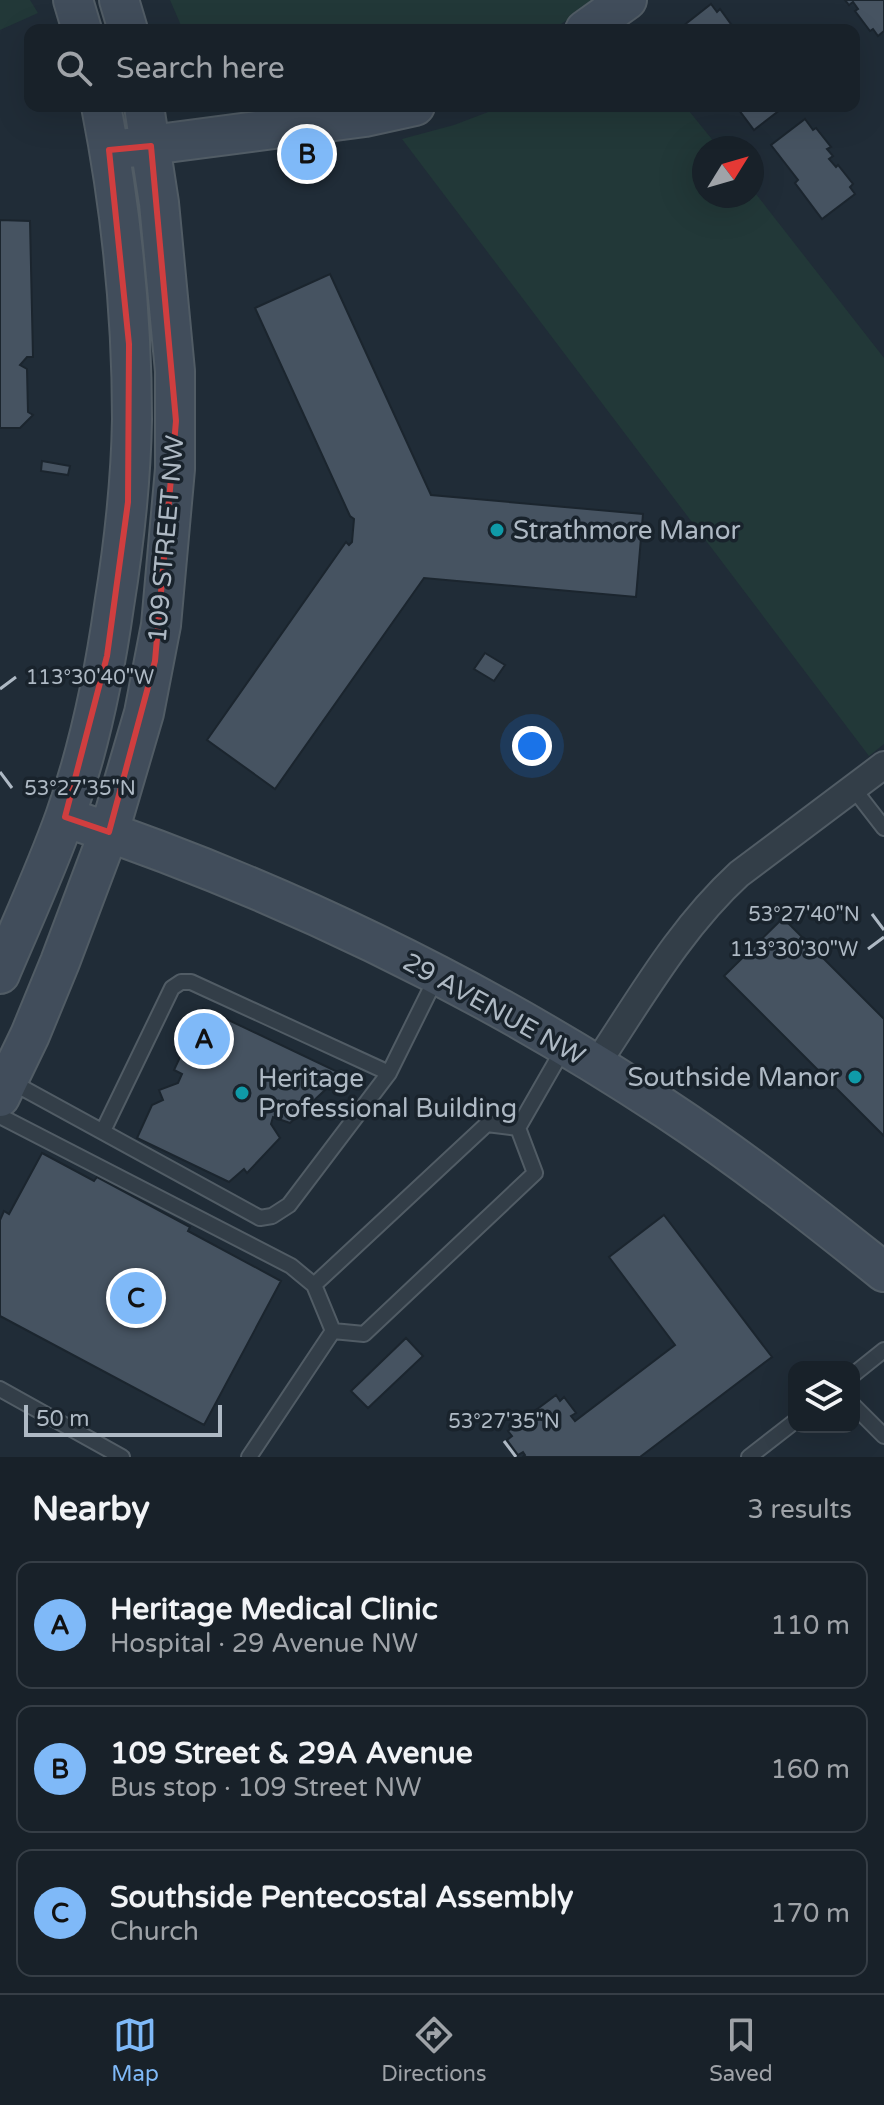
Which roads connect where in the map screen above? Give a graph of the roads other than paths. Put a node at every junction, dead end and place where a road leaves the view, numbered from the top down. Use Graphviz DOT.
graph roads {
  1 [pos="73,0"];
  2 [pos="119,0"];
  3 [pos="627,0"];
  4 [pos="80,24"];
  5 [pos="126,24"];
  6 [pos="593,24"];
  7 [pos="102,112"];
  8 [pos="145,112"];
  9 [pos="388,112"];
  10 [pos="151,146"];
  11 [pos="109,150"];
  12 [pos="884,765"];
  13 [pos="853,788"];
  14 [pos="65,817"];
  15 [pos="884,828"];
  16 [pos="109,832"];
  17 [pos="0,974"];
  18 [pos="437,976"];
  19 [pos="581,1055"];
  20 [pos="389,1073"];
  21 [pos="3,1097"];
  22 [pos="518,1128"];
  23 [pos="103,1131"];
  24 [pos="884,1272"];
  25 [pos="314,1285"];
  26 [pos="333,1331"];
  27 [pos="884,1350"];
  28 [pos="860,1369"];
  29 [pos="0,1389"];
  30 [pos="860,1412"];
  31 [pos="788,1427"];
  32 [pos="884,1436"];
  33 [pos="753,1456"];
  34 [pos="122,1457"];
  35 [pos="249,1457"];
  1 -- 4 [label="street"];
  2 -- 5 [label="street"];
  3 -- 6 [label="street"];
  7 -- 11 [label="street, 109 STREET NW"];
  8 -- 10 [label="street, 109 STREET NW"];
  9 -- 10 [label="street"];
  10 -- 11 [label="street"];
  10 -- 16 [label="street, 109 STREET NW"];
  11 -- 14 [label="street, 109 STREET NW"];
  12 -- 13 [label="street"];
  13 -- 15 [label="lane"];
  13 -- 19 [label="street"];
  14 -- 16 [label="street, 29 AVENUE NW"];
  14 -- 17 [label="street, 109 STREET NW"];
  16 -- 18 [label="street, 29 AVENUE NW"];
  16 -- 21 [label="street, 109 STREET NW"];
  18 -- 19 [label="street, 29 AVENUE NW"];
  18 -- 20 [label="lane"];
  19 -- 22 [label="lane"];
  19 -- 24 [label="street, 29 AVENUE NW"];
  20 -- 23 [label="lane"];
  20 -- 23 [label="lane"];
  21 -- 23 [label="lane"];
  21 -- 25 [label="lane"];
  22 -- 25 [label="lane"];
  22 -- 26 [label="lane"];
  25 -- 26 [label="lane"];
  26 -- 35 [label="lane"];
  27 -- 28 [label="lane"];
  29 -- 34 [label="lane"];
  30 -- 32 [label="lane"];
  31 -- 33 [label="lane"];
}
